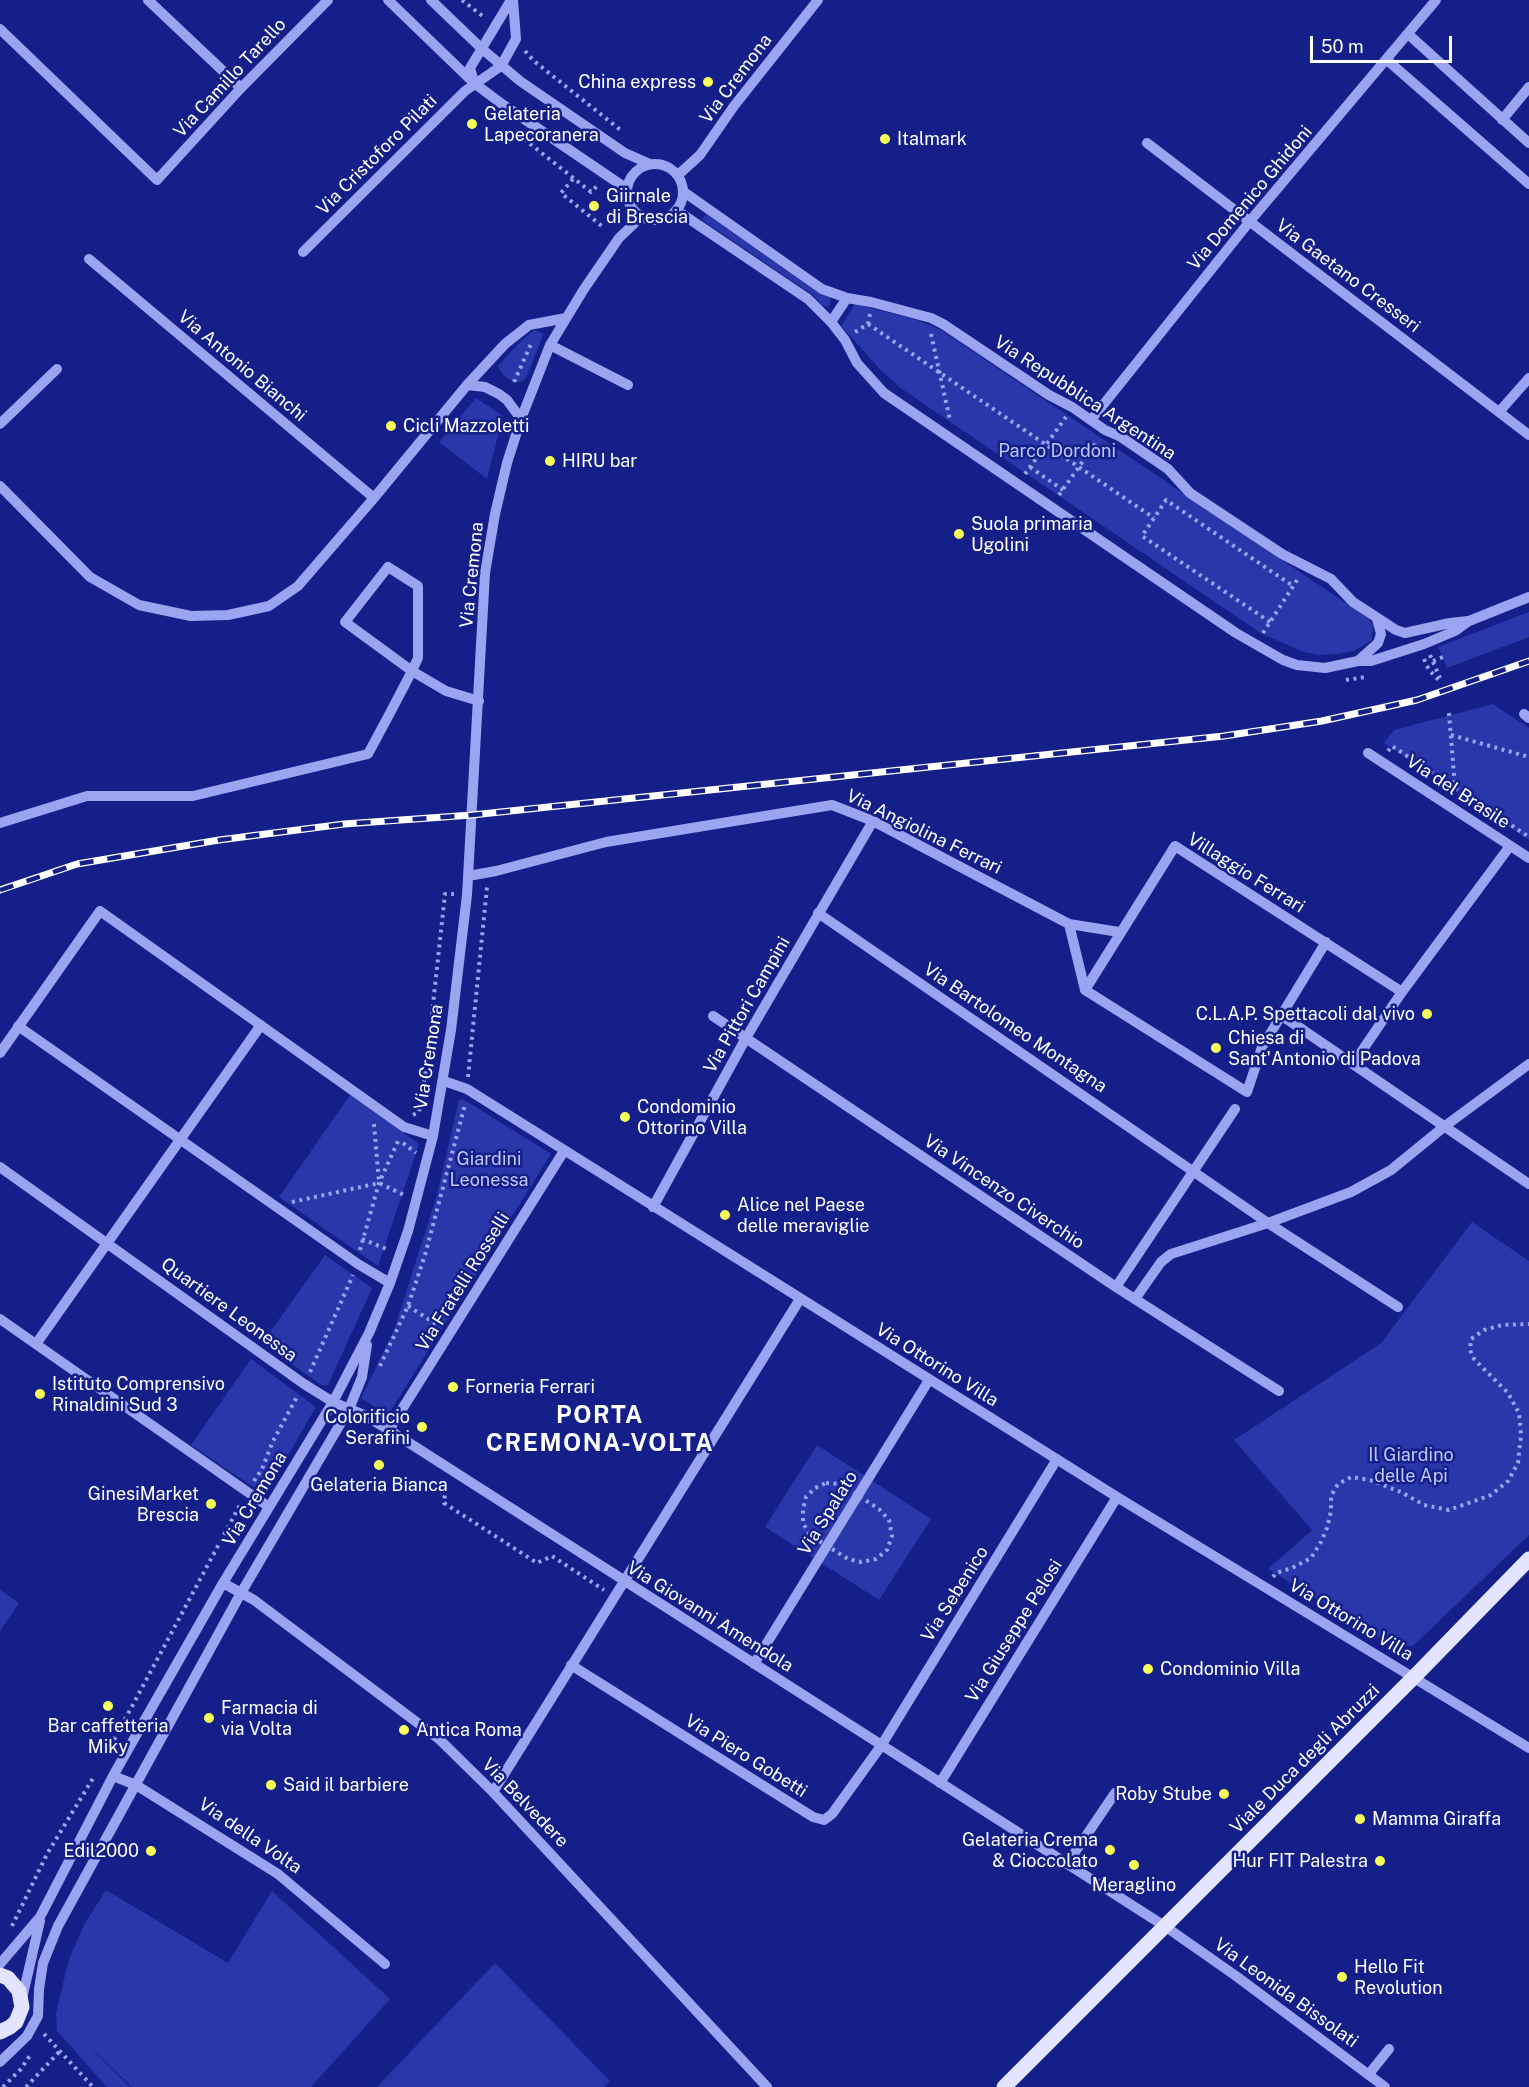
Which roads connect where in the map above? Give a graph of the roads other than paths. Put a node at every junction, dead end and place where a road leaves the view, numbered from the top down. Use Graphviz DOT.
graph roads {
  1 [pos="148,0"];
  2 [pos="328,0"];
  3 [pos="388,0"];
  4 [pos="431,0"];
  5 [pos="512,0"];
  6 [pos="818,0"];
  7 [pos="1436,0"];
  8 [pos="0,29"];
  9 [pos="1408,34"];
  10 [pos="481,48"];
  11 [pos="1387,60"];
  12 [pos="501,66"];
  13 [pos="474,83"];
  14 [pos="1529,87"];
  15 [pos="241,88"];
  16 [pos="1502,120"];
  17 [pos="1147,143"];
  18 [pos="1529,143"];
  19 [pos="650,164"];
  20 [pos="678,175"];
  21 [pos="1529,184"];
  22 [pos="627,189"];
  23 [pos="684,192"];
  24 [pos="676,210"];
  25 [pos="641,217"];
  26 [pos="1250,221"];
  27 [pos="303,252"];
  28 [pos="89,259"];
  29 [pos="847,298"];
  30 [pos="566,318"];
  31 [pos="831,322"];
  32 [pos="550,345"];
  33 [pos="57,369"];
  34 [pos="1529,378"];
  35 [pos="467,384"];
  36 [pos="628,385"];
  37 [pos="1499,412"];
  38 [pos="521,419"];
  39 [pos="1091,420"];
  40 [pos="0,424"];
  41 [pos="1529,435"];
  42 [pos="0,486"];
  43 [pos="374,498"];
  44 [pos="1529,597"];
  45 [pos="1377,619"];
  46 [pos="1468,621"];
  47 [pos="1358,661"];
  48 [pos="412,671"];
  49 [pos="479,700"];
  50 [pos="1368,753"];
  51 [pos="873,822"];
  52 [pos="0,823"];
  53 [pos="1509,846"];
  54 [pos="1529,858"];
  55 [pos="468,876"];
  56 [pos="818,913"];
  57 [pos="1069,924"];
  58 [pos="1119,932"];
  59 [pos="1326,942"];
  60 [pos="1085,990"];
  61 [pos="1402,992"];
  62 [pos="1281,1015"];
  63 [pos="713,1016"];
  64 [pos="261,1025"];
  65 [pos="18,1026"];
  66 [pos="746,1038"];
  67 [pos="0,1053"];
  68 [pos="1353,1064"];
  69 [pos="1529,1064"];
  70 [pos="444,1081"];
  71 [pos="1235,1109"];
  72 [pos="1445,1126"];
  73 [pos="433,1136"];
  74 [pos="180,1140"];
  75 [pos="564,1151"];
  76 [pos="0,1167"];
  77 [pos="1193,1170"];
  78 [pos="1529,1184"];
  79 [pos="653,1207"];
  80 [pos="1268,1223"];
  81 [pos="107,1243"];
  82 [pos="390,1283"];
  83 [pos="1116,1287"];
  84 [pos="800,1299"];
  85 [pos="1135,1299"];
  86 [pos="1398,1307"];
  87 [pos="0,1318"];
  88 [pos="369,1333"];
  89 [pos="36,1344"];
  90 [pos="929,1380"];
  91 [pos="1279,1391"];
  92 [pos="330,1407"];
  93 [pos="349,1409"];
  94 [pos="388,1430"];
  95 [pos="1057,1459"];
  96 [pos="1117,1497"];
  97 [pos="269,1507"];
  98 [pos="1529,1559"];
  99 [pos="624,1581"];
  100 [pos="223,1583"];
  101 [pos="241,1593"];
  102 [pos="754,1664"];
  103 [pos="571,1665"];
  104 [pos="1414,1677"];
  105 [pos="880,1746"];
  106 [pos="1529,1748"];
  107 [pos="113,1776"];
  108 [pos="940,1784"];
  109 [pos="136,1785"];
  110 [pos="493,1792"];
  111 [pos="1115,1793"];
  112 [pos="1067,1864"];
  113 [pos="40,1917"];
  114 [pos="1166,1927"];
  115 [pos="0,1964"];
  116 [pos="385,1964"];
  117 [pos="0,1975"];
  118 [pos="39,1989"];
  119 [pos="22,1999"];
  120 [pos="0,2032"];
  121 [pos="1389,2049"];
  122 [pos="0,2062"];
  123 [pos="1369,2074"];
  124 [pos="767,2087"];
  125 [pos="1004,2087"];
  126 [pos="1385,2087"];
  1 -- 15 [label="street"];
  2 -- 15 [label="street, Via Camillo Tarello"];
  3 -- 13 [label="street"];
  4 -- 10 [label="street"];
  5 -- 10 [label="street"];
  5 -- 12 [label="street"];
  6 -- 20 [label="street, Via Cremona"];
  7 -- 9 [label="street, Via Domenico Ghidoni"];
  8 -- 15 [label="street, Via Camillo Tarello"];
  9 -- 11 [label="street, Via Domenico Ghidoni"];
  9 -- 16 [label="street"];
  10 -- 12 [label="street"];
  10 -- 13 [label="street"];
  11 -- 21 [label="street"];
  11 -- 26 [label="street, Via Domenico Ghidoni"];
  12 -- 13 [label="street, Via Cristoforo Pilati"];
  12 -- 19 [label="street"];
  13 -- 22 [label="street"];
  13 -- 27 [label="street, Via Cristoforo Pilati"];
  14 -- 16 [label="street"];
  16 -- 18 [label="street"];
  17 -- 26 [label="street, Via Gaetano Cresseri"];
  19 -- 20 [label="street"];
  19 -- 22 [label="street"];
  20 -- 23 [label="street"];
  22 -- 25 [label="street"];
  23 -- 24 [label="street"];
  23 -- 29 [label="street, Via Repubblica Argentina"];
  24 -- 25 [label="street"];
  24 -- 31 [label="street"];
  25 -- 30 [label="street, Via Cremona"];
  26 -- 37 [label="street, Via Gaetano Cresseri"];
  26 -- 39 [label="street, Via Domenico Ghidoni"];
  28 -- 43 [label="street, Via Antonio Bianchi"];
  29 -- 31 [label="street"];
  29 -- 39 [label="street, Via Repubblica Argentina"];
  30 -- 32 [label="street, Via Cremona"];
  30 -- 35 [label="street"];
  31 -- 47 [label="street"];
  32 -- 36 [label="street"];
  32 -- 38 [label="street, Via Cremona"];
  33 -- 40 [label="street"];
  34 -- 37 [label="street"];
  35 -- 38 [label="street"];
  35 -- 43 [label="street"];
  37 -- 41 [label="street, Via Gaetano Cresseri"];
  38 -- 49 [label="street, Via Cremona"];
  39 -- 45 [label="street, Via Repubblica Argentina"];
  42 -- 43 [label="street"];
  44 -- 46 [label="street"];
  45 -- 46 [label="street, Via Repubblica Argentina"];
  45 -- 47 [label="street"];
  46 -- 47 [label="street"];
  48 -- 48 [label="street"];
  48 -- 49 [label="street"];
  48 -- 52 [label="street"];
  49 -- 55 [label="street, Via Cremona"];
  50 -- 53 [label="street, Via del Brasile"];
  51 -- 55 [label="street, Via Angiolina Ferrari"];
  51 -- 56 [label="street, Via Pittori Campini"];
  51 -- 57 [label="street, Via Angiolina Ferrari"];
  53 -- 54 [label="street, Via del Brasile"];
  53 -- 61 [label="street"];
  55 -- 70 [label="street, Via Cremona"];
  56 -- 66 [label="street, Via Pittori Campini"];
  56 -- 77 [label="street, Via Bartolomeo Montagna"];
  57 -- 58 [label="street"];
  57 -- 60 [label="street"];
  58 -- 59 [label="street, Villaggio Ferrari"];
  58 -- 60 [label="street, Villaggio Ferrari"];
  59 -- 61 [label="street, Villaggio Ferrari"];
  59 -- 62 [label="street"];
  60 -- 62 [label="street"];
  61 -- 68 [label="street"];
  62 -- 68 [label="street"];
  63 -- 66 [label="street, Via Vincenzo Civerchio"];
  64 -- 65 [label="street"];
  64 -- 73 [label="street"];
  64 -- 74 [label="street"];
  65 -- 67 [label="street"];
  65 -- 74 [label="street"];
  66 -- 79 [label="street, Via Pittori Campini"];
  66 -- 83 [label="street, Via Vincenzo Civerchio"];
  68 -- 72 [label="street"];
  69 -- 72 [label="street"];
  70 -- 73 [label="street, Via Cremona"];
  70 -- 75 [label="street, Via Ottorino Villa"];
  71 -- 77 [label="street"];
  72 -- 78 [label="street"];
  72 -- 80 [label="street"];
  73 -- 82 [label="street, Via Cremona"];
  74 -- 81 [label="street"];
  74 -- 82 [label="street"];
  75 -- 79 [label="street, Via Ottorino Villa"];
  75 -- 94 [label="street, Via Fratelli Rosselli"];
  76 -- 81 [label="street, Quartiere Leonessa"];
  77 -- 80 [label="street, Via Bartolomeo Montagna"];
  77 -- 83 [label="street"];
  79 -- 84 [label="street, Via Ottorino Villa"];
  80 -- 85 [label="street"];
  80 -- 86 [label="street, Via Bartolomeo Montagna"];
  81 -- 89 [label="street"];
  81 -- 92 [label="street, Quartiere Leonessa"];
  82 -- 88 [label="street, Via Cremona"];
  83 -- 85 [label="street, Via Vincenzo Civerchio"];
  84 -- 90 [label="street, Via Ottorino Villa"];
  84 -- 99 [label="street"];
  85 -- 91 [label="street, Via Vincenzo Civerchio"];
  87 -- 89 [label="street"];
  88 -- 92 [label="street, Via Cremona"];
  88 -- 93 [label="street"];
  89 -- 97 [label="street"];
  90 -- 95 [label="street, Via Ottorino Villa"];
  90 -- 102 [label="street, Via Spalato"];
  92 -- 93 [label="street, Via Giovanni Amendola"];
  92 -- 97 [label="street, Via Cremona"];
  93 -- 94 [label="street, Via Giovanni Amendola"];
  93 -- 101 [label="street"];
  94 -- 99 [label="street, Via Giovanni Amendola"];
  95 -- 96 [label="street, Via Ottorino Villa"];
  95 -- 105 [label="street, Via Sebenico"];
  96 -- 104 [label="street, Via Ottorino Villa"];
  96 -- 108 [label="street, Via Giuseppe Pelosi"];
  97 -- 100 [label="street, Via Cremona"];
  98 -- 104 [label="main road, Viale Duca degli Abruzzi"];
  99 -- 102 [label="street, Via Giovanni Amendola"];
  99 -- 103 [label="street"];
  100 -- 101 [label="street, Via Belvedere"];
  100 -- 107 [label="street, Via Cremona"];
  101 -- 109 [label="street"];
  101 -- 110 [label="street, Via Belvedere"];
  102 -- 105 [label="street, Via Giovanni Amendola"];
  103 -- 105 [label="street, Via Piero Gobetti"];
  103 -- 110 [label="street"];
  104 -- 106 [label="street, Via Ottorino Villa"];
  104 -- 114 [label="main road, Viale Duca degli Abruzzi"];
  105 -- 108 [label="street, Via Giovanni Amendola"];
  107 -- 109 [label="street, Via della Volta"];
  107 -- 113 [label="street"];
  108 -- 112 [label="street, Via Giovanni Amendola"];
  109 -- 116 [label="street, Via della Volta"];
  109 -- 118 [label="street"];
  110 -- 124 [label="street, Via Belvedere"];
  111 -- 112 [label="street"];
  112 -- 114 [label="street, Via Giovanni Amendola"];
  113 -- 115 [label="street"];
  113 -- 119 [label="street"];
  114 -- 123 [label="street, Via Leonida Bissolati"];
  114 -- 125 [label="main road, Viale Duca degli Abruzzi"];
  117 -- 119 [label="main road"];
  118 -- 119 [label="street"];
  118 -- 122 [label="street"];
  119 -- 120 [label="main road"];
  121 -- 123 [label="street"];
  123 -- 126 [label="street, Via Leonida Bissolati"];
}
